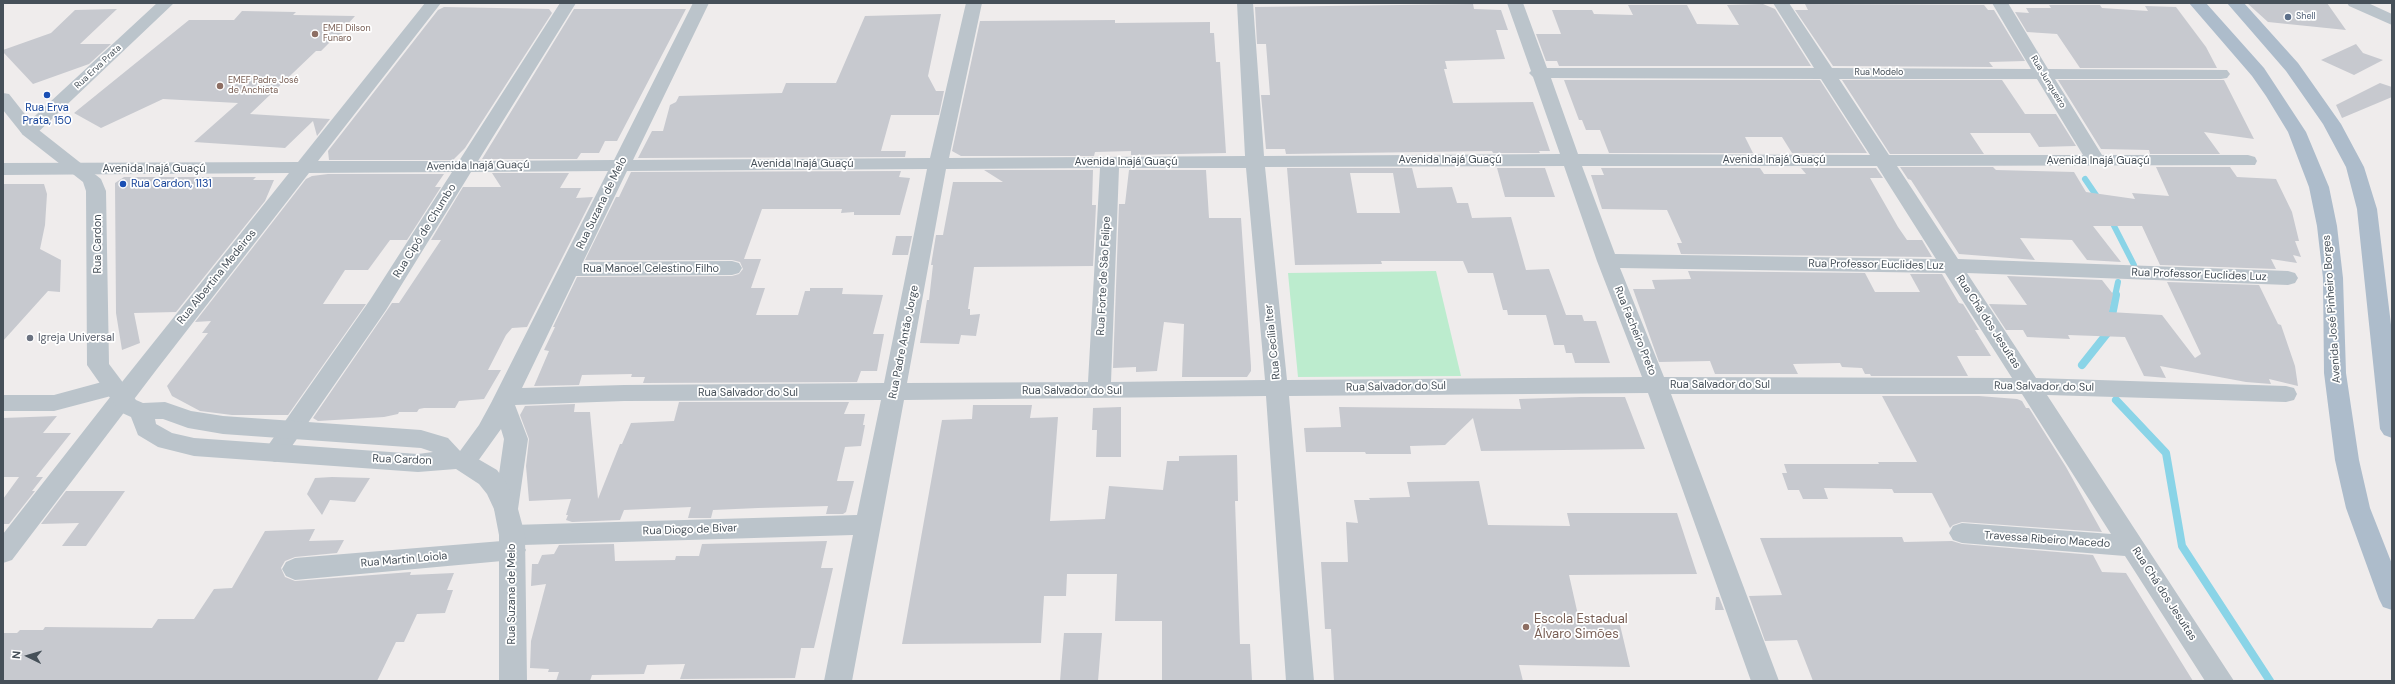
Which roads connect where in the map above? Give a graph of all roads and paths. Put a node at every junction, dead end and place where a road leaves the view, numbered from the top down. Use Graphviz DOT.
graph roads {
  1 [pos="166,3"];
  2 [pos="433,3"];
  3 [pos="568,3"];
  4 [pos="701,3"];
  5 [pos="974,3"];
  6 [pos="1245,3"];
  7 [pos="1515,3"];
  8 [pos="1781,3"];
  9 [pos="2000,3"];
  10 [pos="2197,3"];
  11 [pos="2235,3"];
  12 [pos="2355,3"];
  13 [pos="2392,20"];
  14 [pos="1538,73"];
  15 [pos="1826,73"];
  16 [pos="2043,73"];
  17 [pos="2221,74"];
  18 [pos="3,98"];
  19 [pos="29,131"];
  20 [pos="1572,160"];
  21 [pos="1883,160"];
  22 [pos="2096,160"];
  23 [pos="1255,161"];
  24 [pos="2248,161"];
  25 [pos="1110,162"];
  26 [pos="938,163"];
  27 [pos="621,164"];
  28 [pos="467,166"];
  29 [pos="305,167"];
  30 [pos="3,169"];
  31 [pos="80,169"];
  32 [pos="1607,262"];
  33 [pos="1951,266"];
  34 [pos="732,268"];
  35 [pos="569,269"];
  36 [pos="2288,278"];
  37 [pos="1656,385"];
  38 [pos="2029,386"];
  39 [pos="1277,389"];
  40 [pos="1099,391"];
  41 [pos="117,393"];
  42 [pos="894,393"];
  43 [pos="2286,394"];
  44 [pos="505,400"];
  45 [pos="3,404"];
  46 [pos="141,412"];
  47 [pos="293,429"];
  48 [pos="2392,429"];
  49 [pos="275,453"];
  50 [pos="458,461"];
  51 [pos="506,509"];
  52 [pos="869,526"];
  53 [pos="1962,533"];
  54 [pos="512,543"];
  55 [pos="2133,546"];
  56 [pos="3,553"];
  57 [pos="295,569"];
  58 [pos="2392,599"];
  59 [pos="513,681"];
  60 [pos="838,681"];
  61 [pos="1300,681"];
  62 [pos="1765,681"];
  63 [pos="2220,681"];
  1 -- 19 [label="street, Rua Erva Prata"];
  2 -- 29 [label="street, Rua Albertina Medeiros"];
  3 -- 28 [label="street, Rua Cipó de Chumbo"];
  4 -- 27 [label="street, Rua Suzana de Melo"];
  5 -- 26 [label="street, Rua Padre Antão Jorge"];
  6 -- 23 [label="street, Rua Cecília Iter"];
  7 -- 14 [label="street, Rua Facheiro Preto"];
  8 -- 15 [label="street, Rua Chá dos Jesuítas"];
  9 -- 16 [label="street, Rua Junqueiro"];
  10 -- 58 [label="main road, Avenida José Pinheiro Borges"];
  11 -- 48 [label="main road"];
  12 -- 13 [label="street"];
  14 -- 15 [label="street, Rua Modelo"];
  14 -- 20 [label="street, Rua Facheiro Preto"];
  15 -- 16 [label="street, Rua Modelo"];
  15 -- 21 [label="street, Rua Chá dos Jesuítas"];
  16 -- 17 [label="street, Rua Modelo"];
  16 -- 22 [label="street, Rua Junqueiro"];
  18 -- 19 [label="street, Rua Cardon"];
  19 -- 31 [label="street, Rua Cardon"];
  20 -- 21 [label="street, Avenida Inajá Guaçú"];
  20 -- 23 [label="street, Avenida Inajá Guaçú"];
  20 -- 32 [label="street, Rua Facheiro Preto"];
  21 -- 22 [label="street, Avenida Inajá Guaçú"];
  21 -- 33 [label="street, Rua Chá dos Jesuítas"];
  22 -- 24 [label="street, Avenida Inajá Guaçú"];
  23 -- 25 [label="street, Avenida Inajá Guaçú"];
  23 -- 39 [label="street, Rua Cecília Iter"];
  25 -- 26 [label="street, Avenida Inajá Guaçú"];
  25 -- 40 [label="street, Rua Forte de São Felipe"];
  26 -- 27 [label="street, Avenida Inajá Guaçú"];
  26 -- 42 [label="street, Rua Padre Antão Jorge"];
  27 -- 28 [label="street, Avenida Inajá Guaçú"];
  27 -- 35 [label="street, Rua Suzana de Melo"];
  28 -- 29 [label="street, Avenida Inajá Guaçú"];
  28 -- 47 [label="street, Rua Cipó de Chumbo"];
  29 -- 31 [label="street, Avenida Inajá Guaçú"];
  29 -- 41 [label="street, Rua Albertina Medeiros"];
  30 -- 31 [label="street, Avenida Inajá Guaçú"];
  31 -- 41 [label="street, Rua Cardon"];
  32 -- 33 [label="street, Rua Professor Euclides Luz"];
  32 -- 37 [label="street, Rua Facheiro Preto"];
  33 -- 36 [label="street, Rua Professor Euclides Luz"];
  33 -- 38 [label="street, Rua Chá dos Jesuítas"];
  34 -- 35 [label="street, Rua Manoel Celestino Filho"];
  35 -- 44 [label="street, Rua Suzana de Melo"];
  37 -- 38 [label="street, Rua Salvador do Sul"];
  37 -- 39 [label="street, Rua Salvador do Sul"];
  37 -- 62 [label="street, Rua Facheiro Preto"];
  38 -- 43 [label="street, Rua Salvador do Sul"];
  38 -- 55 [label="street, Rua Chá dos Jesuítas"];
  39 -- 40 [label="street, Rua Salvador do Sul"];
  39 -- 61 [label="street, Rua Cecília Iter"];
  40 -- 42 [label="street, Rua Salvador do Sul"];
  41 -- 45 [label="street"];
  41 -- 46 [label="street, Rua Cardon"];
  41 -- 56 [label="street, Rua Albertina Medeiros"];
  42 -- 44 [label="street, Rua Salvador do Sul"];
  42 -- 52 [label="street, Rua Padre Antão Jorge"];
  44 -- 50 [label="street, Rua Suzana de Melo"];
  44 -- 51 [label="street, Rua Suzana de Melo"];
  46 -- 47 [label="street, Rua Cardon"];
  46 -- 49 [label="street, Rua Cardon"];
  47 -- 49 [label="street, Rua Cipó de Chumbo"];
  47 -- 50 [label="street, Rua Cardon"];
  49 -- 50 [label="street, Rua Cardon"];
  50 -- 51 [label="street, Rua Suzana de Melo"];
  51 -- 54 [label="street, Rua Suzana de Melo"];
  52 -- 54 [label="street, Rua Diogo de Bivar"];
  52 -- 60 [label="street, Rua Padre Antão Jorge"];
  53 -- 55 [label="street, Travessa Ribeiro Macedo"];
  54 -- 57 [label="street, Rua Martin Loiola"];
  54 -- 59 [label="street, Rua Suzana de Melo"];
  55 -- 63 [label="street, Rua Chá dos Jesuítas"];
}
